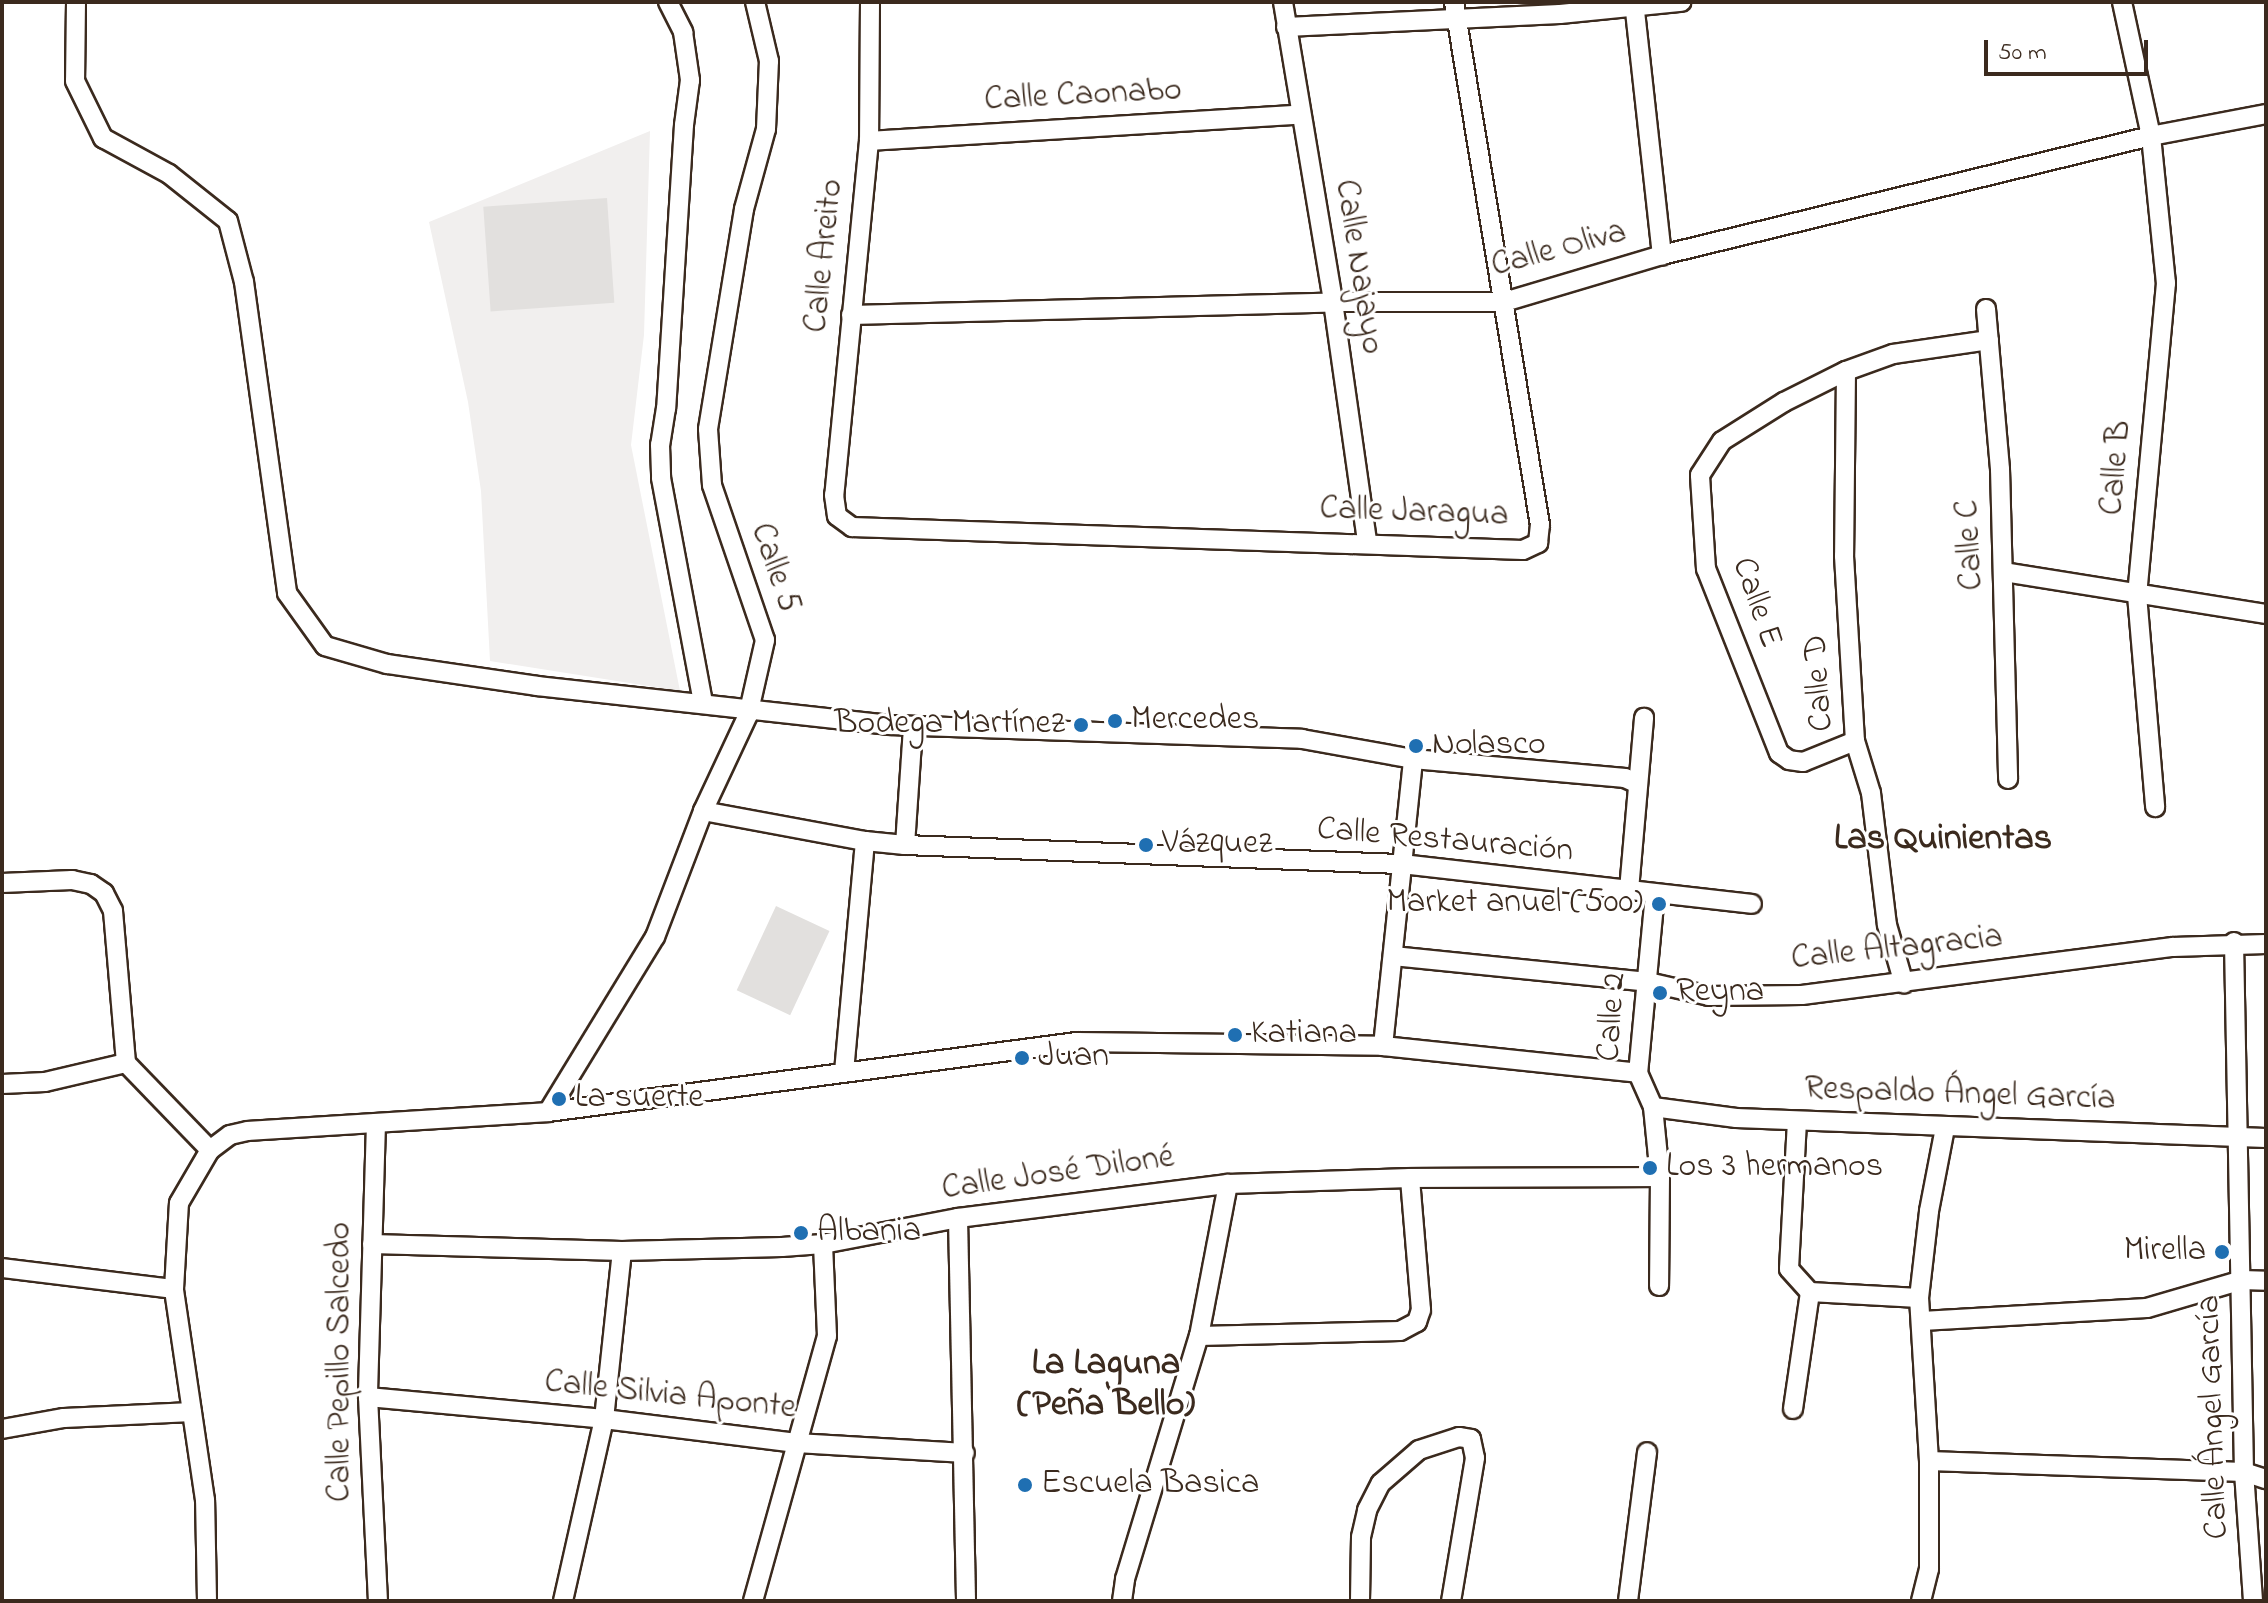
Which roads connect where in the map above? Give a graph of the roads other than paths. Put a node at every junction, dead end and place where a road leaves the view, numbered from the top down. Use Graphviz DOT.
graph roads {
  1 [pos="76,2"];
  2 [pos="668,2"];
  3 [pos="755,2"];
  4 [pos="870,2"];
  5 [pos="1283,2"];
  6 [pos="1681,2"];
  7 [pos="2122,2"];
  8 [pos="1635,5"];
  9 [pos="1456,9"];
  10 [pos="1286,27"];
  11 [pos="2266,114"];
  12 [pos="1300,115"];
  13 [pos="2151,136"];
  14 [pos="869,141"];
  15 [pos="1662,255"];
  16 [pos="1333,302"];
  17 [pos="1504,302"];
  18 [pos="1986,309"];
  19 [pos="851,315"];
  20 [pos="1989,340"];
  21 [pos="1846,371"];
  22 [pos="837,516"];
  23 [pos="1367,542"];
  24 [pos="2004,572"];
  25 [pos="2137,595"];
  26 [pos="2266,614"];
  27 [pos="703,703"];
  28 [pos="749,708"];
  29 [pos="1644,718"];
  30 [pos="913,727"];
  31 [pos="1855,741"];
  32 [pos="1413,759"];
  33 [pos="2008,779"];
  34 [pos="1638,784"];
  35 [pos="2155,807"];
  36 [pos="703,811"];
  37 [pos="865,841"];
  38 [pos="905,845"];
  39 [pos="1402,864"];
  40 [pos="2,883"];
  41 [pos="1629,890"];
  42 [pos="1655,894"];
  43 [pos="1752,904"];
  44 [pos="2234,942"];
  45 [pos="2266,944"];
  46 [pos="1393,956"];
  47 [pos="1648,982"];
  48 [pos="1904,984"];
  49 [pos="1383,1046"];
  50 [pos="126,1063"];
  51 [pos="844,1072"];
  52 [pos="1638,1073"];
  53 [pos="2,1084"];
  54 [pos="1653,1107"];
  55 [pos="548,1112"];
  56 [pos="1797,1121"];
  57 [pos="376,1123"];
  58 [pos="1945,1128"];
  59 [pos="2239,1135"];
  60 [pos="2266,1138"];
  61 [pos="210,1150"];
  62 [pos="1660,1177"];
  63 [pos="1410,1178"];
  64 [pos="1228,1184"];
  65 [pos="958,1218"];
  66 [pos="372,1244"];
  67 [pos="823,1244"];
  68 [pos="622,1251"];
  69 [pos="2,1268"];
  70 [pos="2242,1280"];
  71 [pos="2266,1281"];
  72 [pos="1659,1286"];
  73 [pos="174,1289"];
  74 [pos="1810,1292"];
  75 [pos="1919,1298"];
  76 [pos="1922,1321"];
  77 [pos="1199,1336"];
  78 [pos="368,1397"];
  79 [pos="1793,1409"];
  80 [pos="192,1412"];
  81 [pos="604,1419"];
  82 [pos="2,1429"];
  83 [pos="797,1443"];
  84 [pos="1647,1452"];
  85 [pos="965,1453"];
  86 [pos="1929,1461"];
  87 [pos="2244,1472"];
  88 [pos="2266,1479"];
  89 [pos="207,1601"];
  90 [pos="378,1601"];
  91 [pos="563,1601"];
  92 [pos="753,1601"];
  93 [pos="966,1601"];
  94 [pos="1122,1601"];
  95 [pos="1360,1601"];
  96 [pos="1451,1601"];
  97 [pos="1628,1601"];
  98 [pos="1921,1601"];
  99 [pos="2253,1601"];
  1 -- 27 [label="street"];
  2 -- 27 [label="street"];
  3 -- 28 [label="street, Calle 5"];
  4 -- 14 [label="street, Calle Areito"];
  5 -- 10 [label="street, Calle Najayo"];
  6 -- 8 [label="street"];
  7 -- 13 [label="street, Calle B"];
  8 -- 9 [label="street"];
  8 -- 15 [label="street"];
  9 -- 10 [label="street"];
  9 -- 17 [label="street, Calle Jaragua"];
  10 -- 12 [label="street, Calle Najayo"];
  11 -- 13 [label="street, Calle Oliva"];
  12 -- 14 [label="street, Calle Caonabo"];
  12 -- 16 [label="street, Calle Najayo"];
  13 -- 15 [label="street, Calle Oliva"];
  13 -- 25 [label="street, Calle B"];
  14 -- 19 [label="street, Calle Areito"];
  15 -- 17 [label="street, Calle Oliva"];
  16 -- 17 [label="street, Calle Oliva"];
  16 -- 19 [label="street, Calle Oliva"];
  16 -- 23 [label="street, Calle Najayo"];
  17 -- 23 [label="street, Calle Jaragua"];
  18 -- 20 [label="street, Calle C"];
  19 -- 22 [label="street, Calle Areito"];
  20 -- 21 [label="street, Calle E"];
  20 -- 24 [label="street, Calle C"];
  21 -- 31 [label="street, Calle D"];
  21 -- 31 [label="street, Calle E"];
  22 -- 23 [label="street, Calle Jaragua"];
  24 -- 25 [label="street"];
  24 -- 33 [label="street, Calle C"];
  25 -- 26 [label="street"];
  25 -- 35 [label="street, Calle B"];
  27 -- 28 [label="street"];
  28 -- 30 [label="street"];
  28 -- 36 [label="street, Calle 5"];
  29 -- 34 [label="street"];
  30 -- 32 [label="street"];
  30 -- 38 [label="street"];
  31 -- 48 [label="street, Calle D"];
  32 -- 34 [label="street"];
  32 -- 39 [label="street"];
  34 -- 41 [label="street"];
  36 -- 37 [label="street, Calle Restauración"];
  36 -- 55 [label="street, Calle 5"];
  37 -- 38 [label="street, Calle Restauración"];
  37 -- 51 [label="street"];
  38 -- 39 [label="street, Calle Restauración"];
  39 -- 41 [label="street, Calle Restauración"];
  39 -- 46 [label="street"];
  40 -- 50 [label="street"];
  41 -- 42 [label="street, Calle Restauración"];
  42 -- 43 [label="street, Calle Restauración"];
  42 -- 47 [label="street, Calle 2"];
  44 -- 45 [label="street, Calle Altagracia"];
  44 -- 48 [label="street, Calle Altagracia"];
  44 -- 59 [label="street, Calle Ángel García"];
  46 -- 47 [label="street, Calle Altagracia"];
  46 -- 49 [label="street"];
  47 -- 48 [label="street, Calle Altagracia"];
  47 -- 52 [label="street, Calle 2"];
  49 -- 51 [label="street"];
  49 -- 52 [label="street"];
  50 -- 53 [label="street"];
  50 -- 61 [label="street"];
  51 -- 55 [label="street"];
  52 -- 54 [label="street, Calle 2"];
  54 -- 56 [label="street, Respaldo Ángel García"];
  54 -- 62 [label="street, Calle 2"];
  55 -- 57 [label="street"];
  56 -- 58 [label="street, Respaldo Ángel García"];
  56 -- 74 [label="street"];
  57 -- 61 [label="street"];
  57 -- 66 [label="street, Calle Pepillo Salcedo"];
  58 -- 59 [label="street, Respaldo Ángel García"];
  58 -- 75 [label="street"];
  59 -- 60 [label="street, Respaldo Ángel García"];
  59 -- 70 [label="street, Calle Ángel García"];
  61 -- 73 [label="street"];
  62 -- 63 [label="street, Calle José Diloné"];
  62 -- 72 [label="street, Calle 2"];
  63 -- 64 [label="street, Calle José Diloné"];
  63 -- 77 [label="street"];
  64 -- 65 [label="street, Calle José Diloné"];
  64 -- 77 [label="street"];
  65 -- 67 [label="street, Calle José Diloné"];
  65 -- 85 [label="street"];
  66 -- 68 [label="street, Calle José Diloné"];
  66 -- 78 [label="street, Calle Pepillo Salcedo"];
  67 -- 68 [label="street, Calle José Diloné"];
  67 -- 83 [label="street"];
  68 -- 81 [label="street"];
  69 -- 73 [label="street"];
  70 -- 71 [label="street"];
  70 -- 76 [label="street"];
  70 -- 87 [label="street, Calle Ángel García"];
  73 -- 80 [label="street"];
  74 -- 75 [label="street"];
  74 -- 79 [label="street"];
  75 -- 76 [label="street"];
  76 -- 86 [label="street"];
  77 -- 94 [label="street"];
  78 -- 81 [label="street, Calle Silvia Aponte"];
  78 -- 90 [label="street, Calle Pepillo Salcedo"];
  80 -- 82 [label="street"];
  80 -- 89 [label="street"];
  81 -- 83 [label="street, Calle Silvia Aponte"];
  81 -- 91 [label="street"];
  83 -- 85 [label="street, Calle Silvia Aponte"];
  83 -- 92 [label="street"];
  84 -- 97 [label="street"];
  85 -- 93 [label="street"];
  86 -- 87 [label="street"];
  86 -- 98 [label="street"];
  87 -- 88 [label="street"];
  87 -- 99 [label="street, Calle Ángel García"];
  95 -- 96 [label="street"];
}
